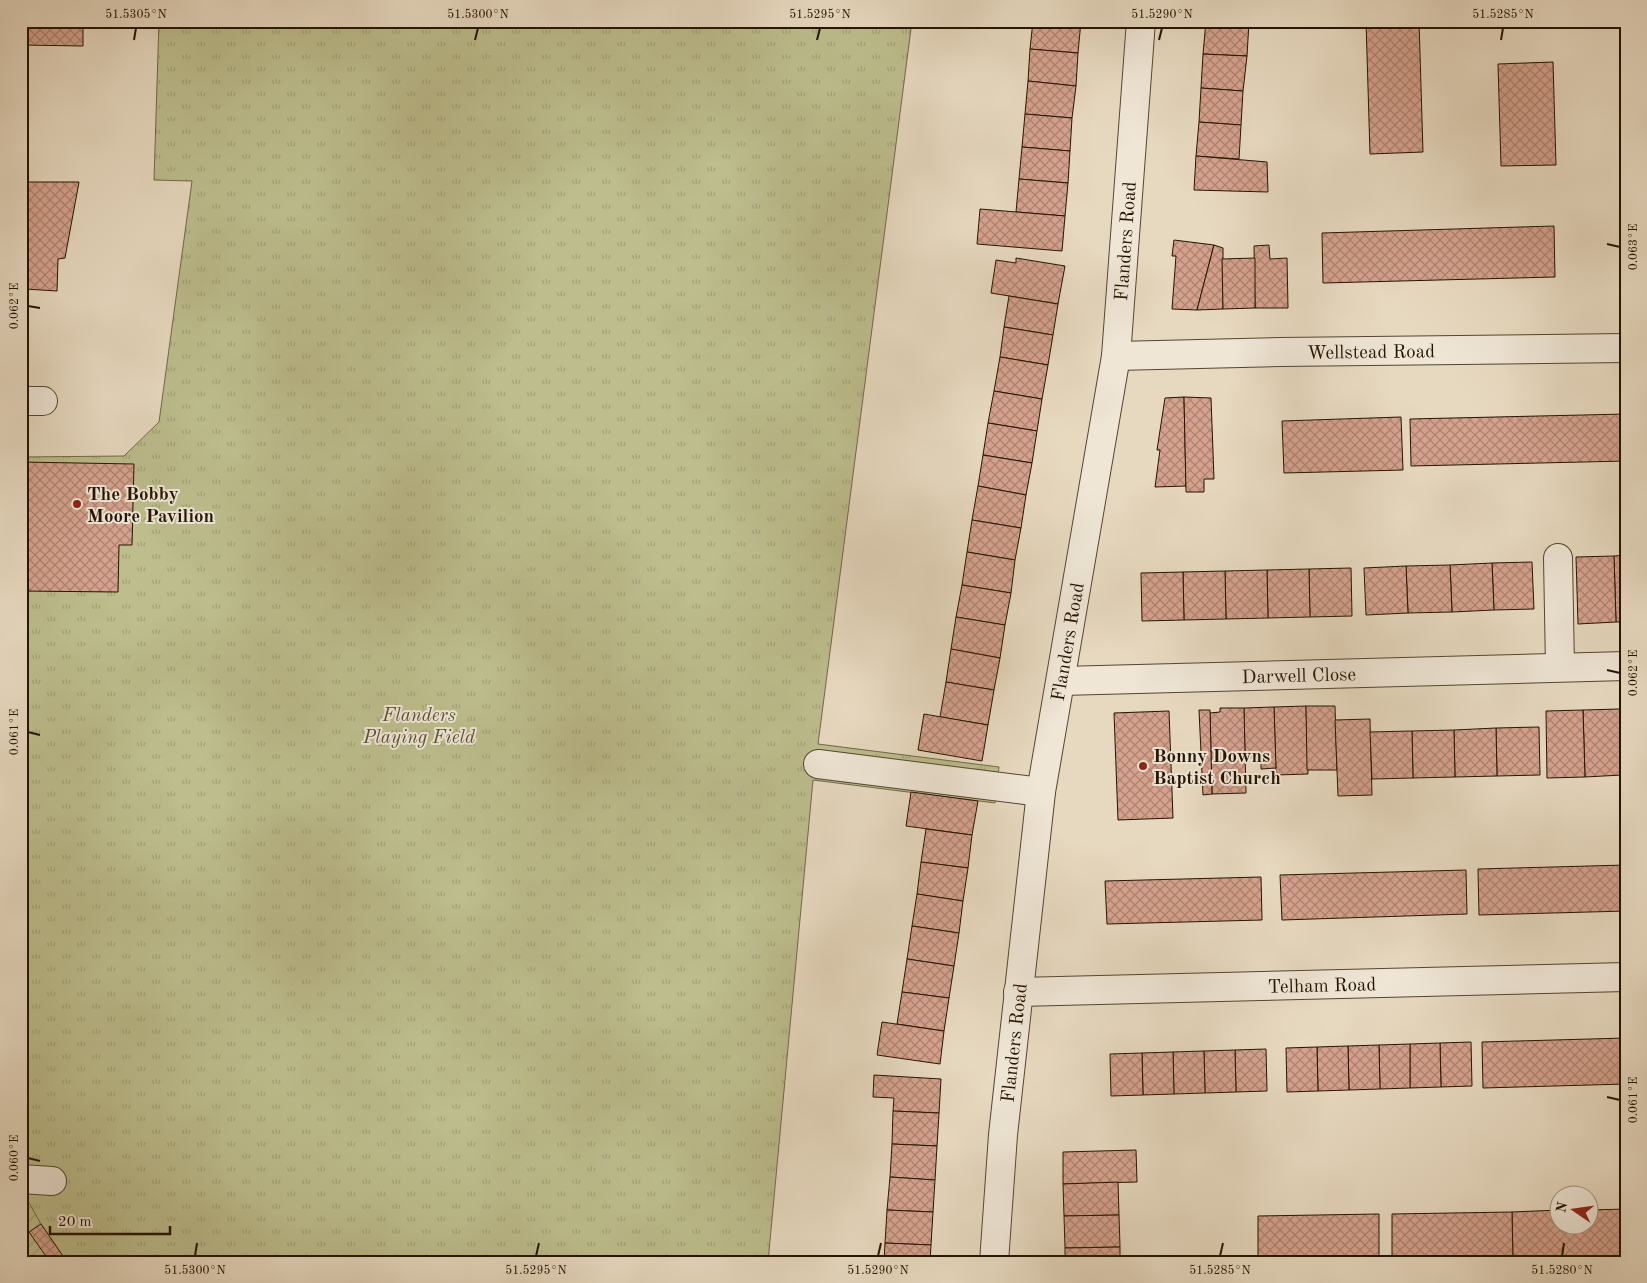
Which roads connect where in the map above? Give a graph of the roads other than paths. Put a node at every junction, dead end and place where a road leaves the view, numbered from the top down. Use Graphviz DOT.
graph roads {
  1 [pos="1142,21"];
  2 [pos="1626,348"];
  3 [pos="1116,356"];
  4 [pos="1558,558"];
  5 [pos="1626,666"];
  6 [pos="1548,668"];
  7 [pos="1061,681"];
  8 [pos="818,764"];
  9 [pos="1041,792"];
  10 [pos="1626,977"];
  11 [pos="1018,992"];
  12 [pos="21,1179"];
  13 [pos="52,1181"];
  14 [pos="994,1262"];
  1 -- 3 [label="street, Flanders Road"];
  2 -- 3 [label="street, Wellstead Road"];
  3 -- 7 [label="street, Flanders Road"];
  4 -- 6 [label="street"];
  5 -- 6 [label="street, Darwell Close"];
  6 -- 7 [label="street, Darwell Close"];
  7 -- 9 [label="street, Flanders Road"];
  8 -- 9 [label="street"];
  9 -- 11 [label="street, Flanders Road"];
  10 -- 11 [label="street, Telham Road"];
  11 -- 14 [label="street, Flanders Road"];
  12 -- 13 [label="street"];
}
